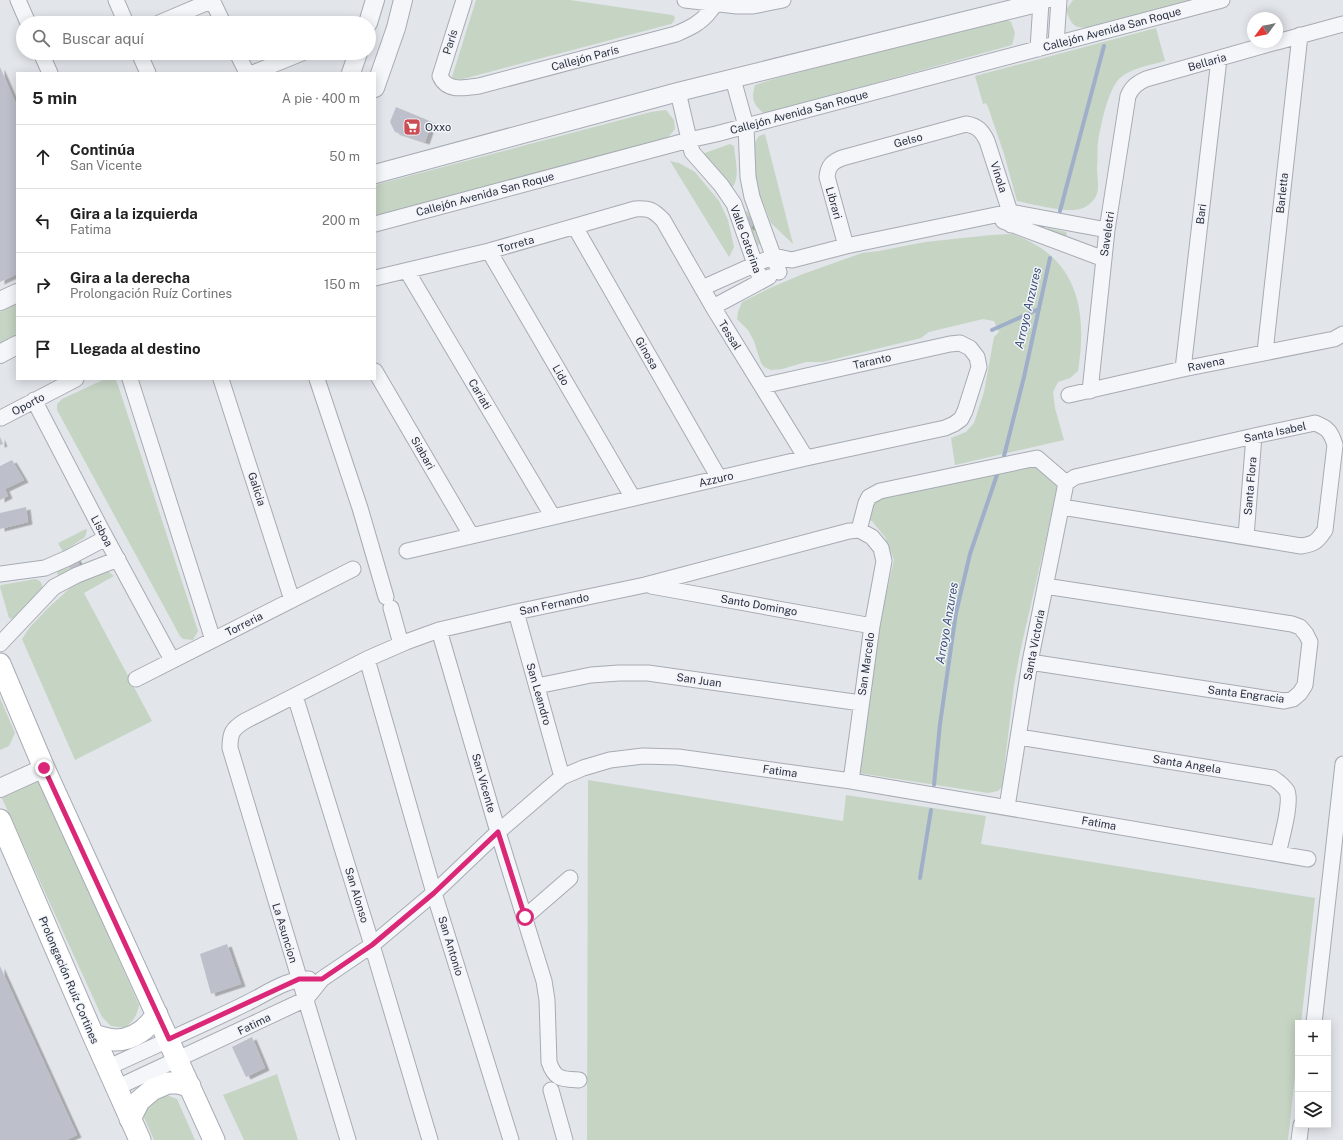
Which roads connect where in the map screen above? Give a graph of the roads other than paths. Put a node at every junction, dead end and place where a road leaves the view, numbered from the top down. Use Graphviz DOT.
graph roads {
  1 [pos="18,0"];
  2 [pos="116,0"];
  3 [pos="213,0"];
  4 [pos="375,0"];
  5 [pos="403,0"];
  6 [pos="464,0"];
  7 [pos="685,0"];
  8 [pos="783,0"];
  9 [pos="1047,0"];
  10 [pos="1222,0"];
  11 [pos="716,2"];
  12 [pos="25,16"];
  13 [pos="123,16"];
  14 [pos="175,16"];
  15 [pos="220,16"];
  16 [pos="370,16"];
  17 [pos="1343,24"];
  18 [pos="1300,35"];
  19 [pos="1283,40"];
  20 [pos="1056,44"];
  21 [pos="1256,48"];
  22 [pos="1038,49"];
  23 [pos="1219,59"];
  24 [pos="44,60"];
  25 [pos="142,60"];
  26 [pos="240,60"];
  27 [pos="356,60"];
  28 [pos="286,66"];
  29 [pos="50,72"];
  30 [pos="148,72"];
  31 [pos="246,72"];
  32 [pos="258,72"];
  33 [pos="352,72"];
  34 [pos="733,79"];
  35 [pos="1138,82"];
  36 [pos="443,83"];
  37 [pos="376,85"];
  38 [pos="678,92"];
  39 [pos="746,126"];
  40 [pos="982,131"];
  41 [pos="689,140"];
  42 [pos="833,162"];
  43 [pos="376,174"];
  44 [pos="752,197"];
  45 [pos="734,204"];
  46 [pos="655,212"];
  47 [pos="1010,219"];
  48 [pos="376,224"];
  49 [pos="575,227"];
  50 [pos="1108,230"];
  51 [pos="846,246"];
  52 [pos="489,251"];
  53 [pos="774,256"];
  54 [pos="1104,259"];
  55 [pos="792,260"];
  56 [pos="754,264"];
  57 [pos="407,271"];
  58 [pos="779,272"];
  59 [pos="376,278"];
  60 [pos="761,281"];
  61 [pos="702,288"];
  62 [pos="16,293"];
  63 [pos="0,301"];
  64 [pos="713,307"];
  65 [pos="1343,334"];
  66 [pos="16,346"];
  67 [pos="1264,352"];
  68 [pos="0,354"];
  69 [pos="977,357"];
  70 [pos="1183,370"];
  71 [pos="376,373"];
  72 [pos="74,380"];
  73 [pos="130,380"];
  74 [pos="221,380"];
  75 [pos="317,380"];
  76 [pos="762,386"];
  77 [pos="1090,391"];
  78 [pos="1069,395"];
  79 [pos="34,400"];
  80 [pos="1,418"];
  81 [pos="1254,436"];
  82 [pos="806,458"];
  83 [pos="719,478"];
  84 [pos="1066,483"];
  85 [pos="633,498"];
  86 [pos="1062,507"];
  87 [pos="553,517"];
  88 [pos="859,530"];
  89 [pos="471,535"];
  90 [pos="1246,536"];
  91 [pos="106,538"];
  92 [pos="407,551"];
  93 [pos="118,559"];
  94 [pos="45,568"];
  95 [pos="353,569"];
  96 [pos="0,574"];
  97 [pos="645,585"];
  98 [pos="1045,586"];
  99 [pos="54,587"];
  100 [pos="292,600"];
  101 [pos="516,612"];
  102 [pos="872,626"];
  103 [pos="440,630"];
  104 [pos="213,640"];
  105 [pos="0,644"];
  106 [pos="401,644"];
  107 [pos="367,659"];
  108 [pos="172,660"];
  109 [pos="1030,662"];
  110 [pos="0,664"];
  111 [pos="136,679"];
  112 [pos="537,686"];
  113 [pos="295,696"];
  114 [pos="861,702"];
  115 [pos="235,727"];
  116 [pos="1019,737"];
  117 [pos="1343,764"];
  118 [pos="44,768"];
  119 [pos="562,777"];
  120 [pos="851,781"];
  121 [pos="0,788"];
  122 [pos="1008,807"];
  123 [pos="0,820"];
  124 [pos="498,832"];
  125 [pos="1278,854"];
  126 [pos="1308,859"];
  127 [pos="570,878"];
  128 [pos="434,893"];
  129 [pos="525,917"];
  130 [pos="372,945"];
  131 [pos="299,979"];
  132 [pos="322,979"];
  133 [pos="306,999"];
  134 [pos="248,1003"];
  135 [pos="157,1014"];
  136 [pos="1314,1020"];
  137 [pos="258,1023"];
  138 [pos="93,1035"];
  139 [pos="169,1039"];
  140 [pos="178,1060"];
  141 [pos="107,1068"];
  142 [pos="579,1080"];
  143 [pos="190,1086"];
  144 [pos="116,1088"];
  145 [pos="551,1090"];
  146 [pos="130,1119"];
  147 [pos="1301,1128"];
  148 [pos="140,1140"];
  149 [pos="214,1140"];
  150 [pos="348,1140"];
  151 [pos="430,1140"];
  152 [pos="510,1140"];
  153 [pos="565,1140"];
  154 [pos="1299,1140"];
  1 -- 12 [label="street"];
  2 -- 13 [label="street"];
  3 -- 14 [label="street"];
  3 -- 15 [label="street"];
  4 -- 16 [label="street"];
  5 -- 37 [label="street"];
  6 -- 36 [label="street, París"];
  7 -- 11 [label="street"];
  8 -- 11 [label="street"];
  9 -- 20 [label="street"];
  9 -- 22 [label="street"];
  9 -- 34 [label="street"];
  10 -- 20 [label="street, Callejón Avenida San Roque"];
  11 -- 36 [label="street, Callejón París"];
  17 -- 18 [label="street, Bellaria"];
  18 -- 19 [label="street, Bellaria"];
  18 -- 67 [label="street, Barletta"];
  20 -- 22 [label="street, Callejón Avenida San Roque"];
  21 -- 23 [label="street, Bellaria"];
  22 -- 39 [label="street, Callejón Avenida San Roque"];
  23 -- 35 [label="street, Bellaria"];
  23 -- 70 [label="street, Bari"];
  24 -- 29 [label="street"];
  25 -- 30 [label="street"];
  26 -- 31 [label="street"];
  27 -- 33 [label="street"];
  28 -- 32 [label="street"];
  34 -- 38 [label="street"];
  34 -- 39 [label="street, Valle Caterina"];
  35 -- 50 [label="street, Saveletri"];
  38 -- 41 [label="street, Valle Caterina"];
  38 -- 43 [label="street"];
  39 -- 41 [label="street, Callejón Avenida San Roque"];
  39 -- 44 [label="street, Valle Caterina"];
  40 -- 42 [label="street, Gelso"];
  40 -- 47 [label="street, Vinola"];
  41 -- 45 [label="street, Valle Caterina"];
  41 -- 48 [label="street, Callejón Avenida San Roque"];
  42 -- 51 [label="street, Librari"];
  44 -- 45 [label="street"];
  44 -- 53 [label="street, Valle Caterina"];
  45 -- 56 [label="street, Valle Caterina"];
  46 -- 49 [label="street, Torreta"];
  46 -- 61 [label="street, Tessal"];
  47 -- 50 [label="street"];
  47 -- 51 [label="street"];
  47 -- 54 [label="street"];
  49 -- 52 [label="street, Torreta"];
  49 -- 83 [label="street, Ginosa"];
  50 -- 54 [label="street, Saveletri"];
  51 -- 55 [label="street"];
  52 -- 57 [label="street, Torreta"];
  52 -- 85 [label="street, Lido"];
  53 -- 55 [label="street"];
  53 -- 56 [label="street"];
  53 -- 58 [label="street, Valle Caterina"];
  54 -- 77 [label="street, Saveletri"];
  55 -- 58 [label="street"];
  56 -- 60 [label="street, Valle Caterina"];
  56 -- 61 [label="street"];
  57 -- 59 [label="street, Torreta"];
  57 -- 87 [label="street, Cariati"];
  58 -- 60 [label="street"];
  60 -- 64 [label="street"];
  61 -- 64 [label="street, Tessal"];
  62 -- 63 [label="street"];
  64 -- 76 [label="street, Tessal"];
  65 -- 67 [label="street, Ravena"];
  66 -- 68 [label="street"];
  67 -- 70 [label="street, Ravena"];
  69 -- 76 [label="street, Taranto"];
  69 -- 82 [label="street, Azzuro"];
  70 -- 77 [label="street, Ravena"];
  71 -- 89 [label="street, Siabari"];
  72 -- 79 [label="street, Oporto"];
  73 -- 104 [label="street"];
  74 -- 100 [label="street, Galicia"];
  75 -- 106 [label="street"];
  76 -- 82 [label="street, Tessal"];
  77 -- 78 [label="street, Ravena"];
  79 -- 80 [label="street, Oporto"];
  79 -- 91 [label="street, Lisboa"];
  81 -- 84 [label="street, Santa Isabel"];
  81 -- 90 [label="street, Santa Flora"];
  81 -- 90 [label="street, Santa Isabel"];
  82 -- 83 [label="street, Azzuro"];
  83 -- 85 [label="street, Azzuro"];
  84 -- 86 [label="street, Santa Victoria"];
  84 -- 88 [label="street"];
  85 -- 87 [label="street, Azzuro"];
  86 -- 90 [label="street, Santa Isabel"];
  86 -- 98 [label="street, Santa Victoria"];
  87 -- 89 [label="street, Azzuro"];
  88 -- 97 [label="street, San Fernando"];
  88 -- 102 [label="street, San Marcelo"];
  89 -- 92 [label="street, Azzuro"];
  91 -- 93 [label="street, Lisboa"];
  91 -- 94 [label="street"];
  93 -- 99 [label="street"];
  93 -- 108 [label="street, Lisboa"];
  94 -- 96 [label="street"];
  94 -- 99 [label="street"];
  95 -- 100 [label="street, Torreria"];
  97 -- 101 [label="street, San Fernando"];
  97 -- 102 [label="street, Santo Domingo"];
  98 -- 109 [label="street, Santa Victoria"];
  98 -- 109 [label="street, Santa Engracia"];
  99 -- 105 [label="street"];
  100 -- 104 [label="street, Torreria"];
  101 -- 103 [label="street, San Fernando"];
  101 -- 112 [label="street, San Leandro"];
  102 -- 114 [label="street, San Marcelo"];
  103 -- 106 [label="street, San Fernando"];
  103 -- 124 [label="street, San Vicente"];
  104 -- 108 [label="street, Torreria"];
  106 -- 107 [label="street, San Fernando"];
  107 -- 113 [label="street, San Fernando"];
  107 -- 128 [label="street, San Antonio"];
  108 -- 111 [label="street, Torreria"];
  109 -- 116 [label="street, Santa Victoria"];
  110 -- 118 [label="main road"];
  112 -- 114 [label="street, San Juan"];
  112 -- 119 [label="street, San Leandro"];
  113 -- 115 [label="street, San Fernando"];
  113 -- 130 [label="street, San Alonso"];
  114 -- 120 [label="street, San Marcelo"];
  115 -- 131 [label="street, La Asuncion"];
  116 -- 122 [label="street, Santa Victoria"];
  116 -- 125 [label="street, Santa Angela"];
  117 -- 136 [label="street"];
  118 -- 121 [label="street"];
  118 -- 135 [label="main road"];
  119 -- 120 [label="street, Fatima"];
  119 -- 124 [label="street, Fatima"];
  120 -- 122 [label="street, Fatima"];
  122 -- 125 [label="street, Fatima"];
  123 -- 138 [label="main road, Prolongación Ruíz Cortines"];
  124 -- 128 [label="street, Fatima"];
  124 -- 129 [label="street, San Vicente"];
  125 -- 126 [label="street, Fatima"];
  127 -- 129 [label="street"];
  128 -- 130 [label="street, Fatima"];
  128 -- 152 [label="street, San Antonio"];
  129 -- 142 [label="street, San Vicente"];
  130 -- 132 [label="street, Fatima"];
  130 -- 151 [label="street, San Alonso"];
  131 -- 132 [label="street, Fatima"];
  131 -- 133 [label="street, La Asuncion"];
  131 -- 134 [label="street, Fatima"];
  132 -- 133 [label="street, Fatima"];
  133 -- 137 [label="street, Fatima"];
  133 -- 150 [label="street, La Asuncion"];
  134 -- 137 [label="street"];
  134 -- 139 [label="street, Fatima"];
  135 -- 138 [label="main road"];
  135 -- 139 [label="main road"];
  137 -- 140 [label="street, Fatima"];
  138 -- 141 [label="main road, Prolongación Ruíz Cortines"];
  139 -- 140 [label="main road"];
  139 -- 141 [label="street, Fatima"];
  140 -- 143 [label="main road"];
  140 -- 144 [label="street, Fatima"];
  141 -- 144 [label="main road, Prolongación Ruíz Cortines"];
  143 -- 146 [label="main road"];
  143 -- 149 [label="main road"];
  144 -- 146 [label="main road, Prolongación Ruíz Cortines"];
  145 -- 153 [label="street"];
  146 -- 148 [label="main road, Prolongación Ruíz Cortines"];
  147 -- 154 [label="street"];
}
